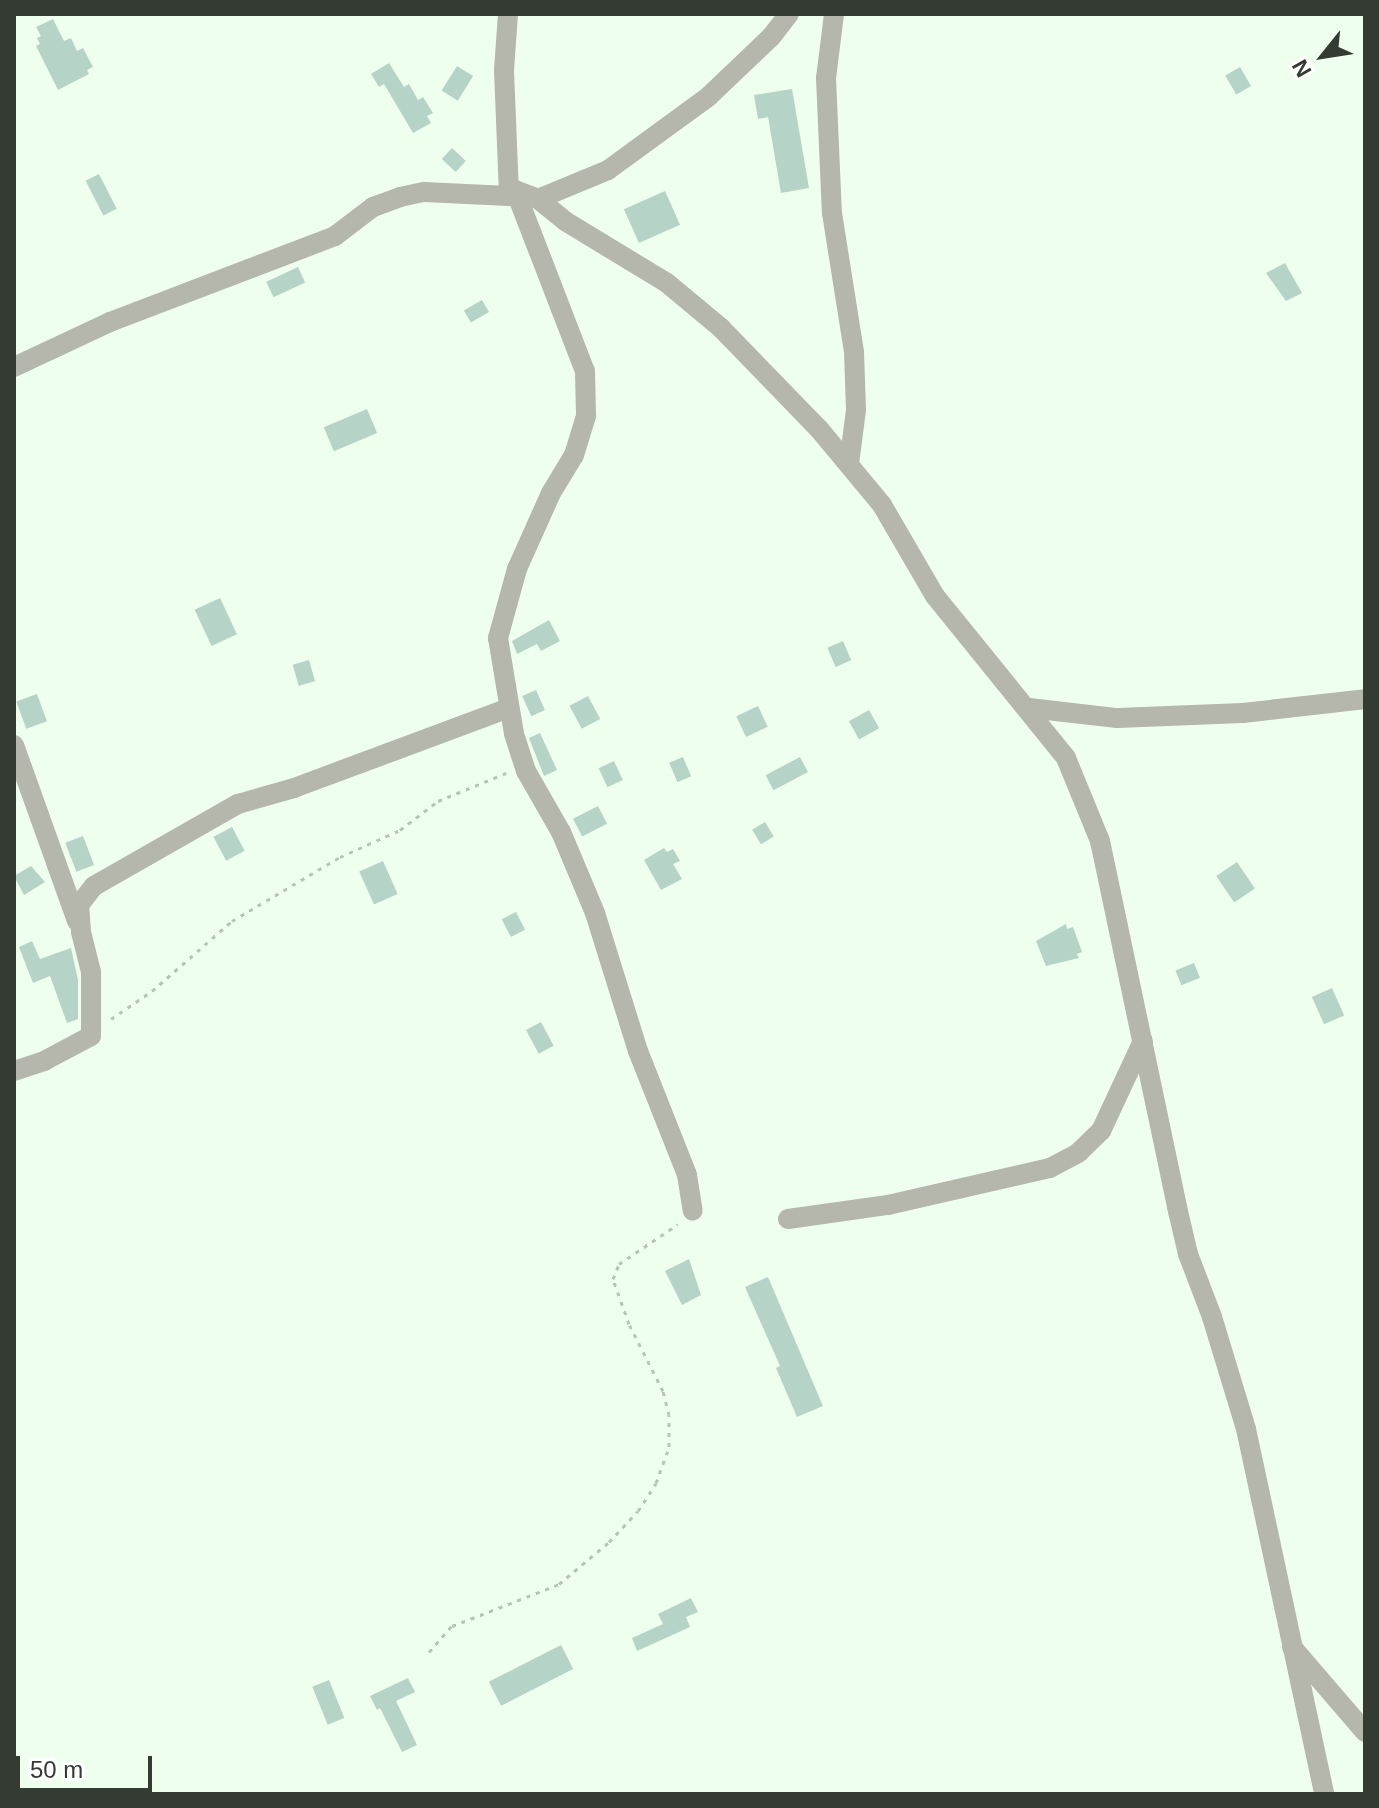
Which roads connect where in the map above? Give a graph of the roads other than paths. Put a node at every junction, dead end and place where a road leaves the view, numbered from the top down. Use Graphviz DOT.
graph roads {
  1 [pos="508,14"];
  2 [pos="789,14"];
  3 [pos="834,14"];
  4 [pos="512,193"];
  5 [pos="538,199"];
  6 [pos="14,367"];
  7 [pos="849,464"];
  8 [pos="1365,699"];
  9 [pos="509,708"];
  10 [pos="1029,708"];
  11 [pos="14,745"];
  12 [pos="81,932"];
  13 [pos="1143,1041"];
  14 [pos="14,1071"];
  15 [pos="693,1211"];
  16 [pos="788,1219"];
  17 [pos="1289,1643"];
  18 [pos="1365,1732"];
  19 [pos="1324,1794"];
  1 -- 4 [label="street"];
  2 -- 5 [label="street"];
  3 -- 7 [label="street"];
  4 -- 5 [label="street"];
  4 -- 6 [label="street"];
  4 -- 9 [label="street"];
  5 -- 7 [label="street"];
  7 -- 10 [label="street"];
  8 -- 10 [label="street"];
  9 -- 12 [label="street"];
  9 -- 15 [label="street"];
  10 -- 13 [label="street"];
  11 -- 12 [label="street"];
  12 -- 14 [label="street"];
  13 -- 16 [label="street"];
  13 -- 17 [label="street"];
  17 -- 18 [label="street"];
  17 -- 19 [label="street"];
}
